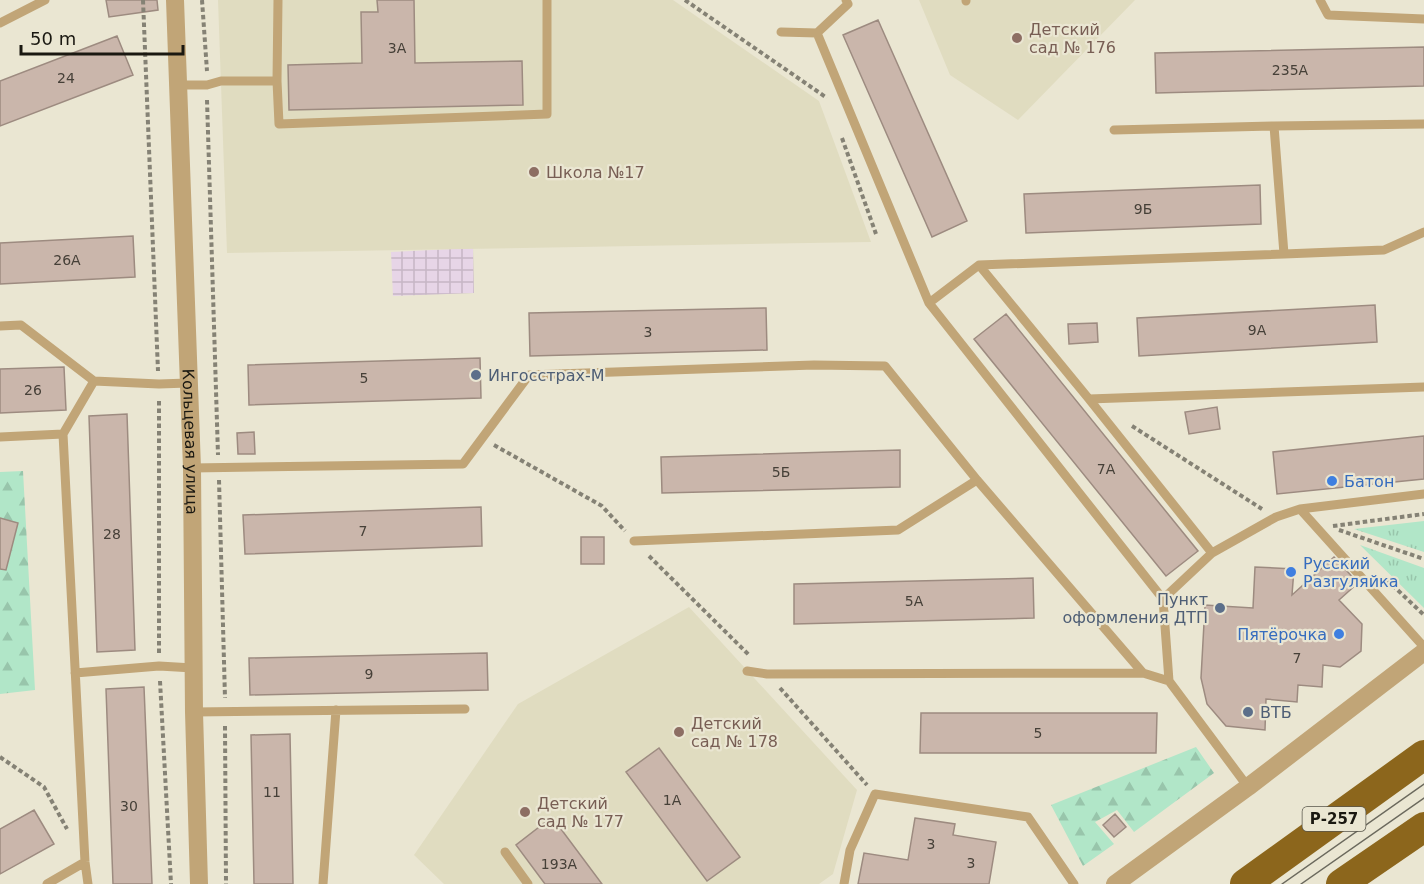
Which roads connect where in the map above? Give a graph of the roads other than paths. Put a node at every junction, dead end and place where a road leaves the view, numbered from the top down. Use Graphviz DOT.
graph roads {
  1 [pos="45,0"];
  2 [pos="175,0"];
  3 [pos="278,0"];
  4 [pos="547,0"];
  5 [pos="846,0"];
  6 [pos="1320,0"];
  7 [pos="1424,19"];
  8 [pos="0,23"];
  9 [pos="781,32"];
  10 [pos="816,33"];
  11 [pos="278,81"];
  12 [pos="178,85"];
  13 [pos="1424,124"];
  14 [pos="1274,126"];
  15 [pos="1114,130"];
  16 [pos="1424,232"];
  17 [pos="1284,254"];
  18 [pos="979,265"];
  19 [pos="929,303"];
  20 [pos="0,326"];
  21 [pos="94,381"];
  22 [pos="188,383"];
  23 [pos="1424,387"];
  24 [pos="1089,399"];
  25 [pos="63,434"];
  26 [pos="0,437"];
  27 [pos="192,468"];
  28 [pos="977,480"];
  29 [pos="1424,494"];
  30 [pos="1300,509"];
  31 [pos="634,541"];
  32 [pos="1212,553"];
  33 [pos="1163,599"];
  34 [pos="1424,647"];
  35 [pos="1424,652"];
  36 [pos="193,668"];
  37 [pos="747,672"];
  38 [pos="75,673"];
  39 [pos="1143,673"];
  40 [pos="1169,681"];
  41 [pos="465,709"];
  42 [pos="336,710"];
  43 [pos="194,712"];
  44 [pos="1424,755"];
  45 [pos="1248,786"];
  46 [pos="1424,826"];
  47 [pos="505,852"];
  48 [pos="85,862"];
  49 [pos="47,884"];
  50 [pos="88,884"];
  51 [pos="199,884"];
  52 [pos="323,884"];
  53 [pos="528,884"];
  54 [pos="844,884"];
  55 [pos="1074,884"];
  56 [pos="1115,884"];
  57 [pos="1245,884"];
  58 [pos="1341,884"];
  1 -- 8 [label="lane"];
  2 -- 12 [label="street, Кольцевая улица"];
  3 -- 11 [label="lane"];
  4 -- 11 [label="lane"];
  5 -- 10 [label="lane"];
  6 -- 7 [label="lane"];
  9 -- 10 [label="lane"];
  10 -- 19 [label="lane"];
  11 -- 12 [label="lane"];
  12 -- 22 [label="street, Кольцевая улица"];
  13 -- 14 [label="lane"];
  14 -- 15 [label="lane"];
  14 -- 17 [label="lane"];
  16 -- 17 [label="lane"];
  17 -- 18 [label="lane"];
  18 -- 19 [label="lane"];
  18 -- 24 [label="lane"];
  19 -- 33 [label="lane"];
  20 -- 21 [label="lane"];
  21 -- 22 [label="lane"];
  21 -- 25 [label="lane"];
  22 -- 27 [label="street, Кольцевая улица"];
  23 -- 24 [label="lane"];
  24 -- 32 [label="lane"];
  25 -- 26 [label="lane"];
  25 -- 38 [label="lane"];
  27 -- 28 [label="lane"];
  27 -- 36 [label="street, Кольцевая улица"];
  28 -- 31 [label="lane"];
  28 -- 39 [label="lane"];
  29 -- 30 [label="lane"];
  30 -- 32 [label="lane"];
  30 -- 34 [label="lane"];
  32 -- 33 [label="lane"];
  33 -- 40 [label="lane"];
  35 -- 45 [label="street"];
  36 -- 38 [label="lane"];
  36 -- 43 [label="street, Кольцевая улица"];
  37 -- 39 [label="lane"];
  38 -- 48 [label="lane"];
  39 -- 40 [label="lane"];
  40 -- 45 [label="lane"];
  41 -- 42 [label="lane"];
  42 -- 43 [label="lane"];
  42 -- 52 [label="lane"];
  43 -- 51 [label="street, Кольцевая улица"];
  44 -- 57 [label="highway, Р-257"];
  45 -- 56 [label="street"];
  46 -- 58 [label="highway"];
  47 -- 53 [label="lane"];
  48 -- 49 [label="lane"];
  48 -- 50 [label="lane"];
  54 -- 55 [label="lane"];
}
